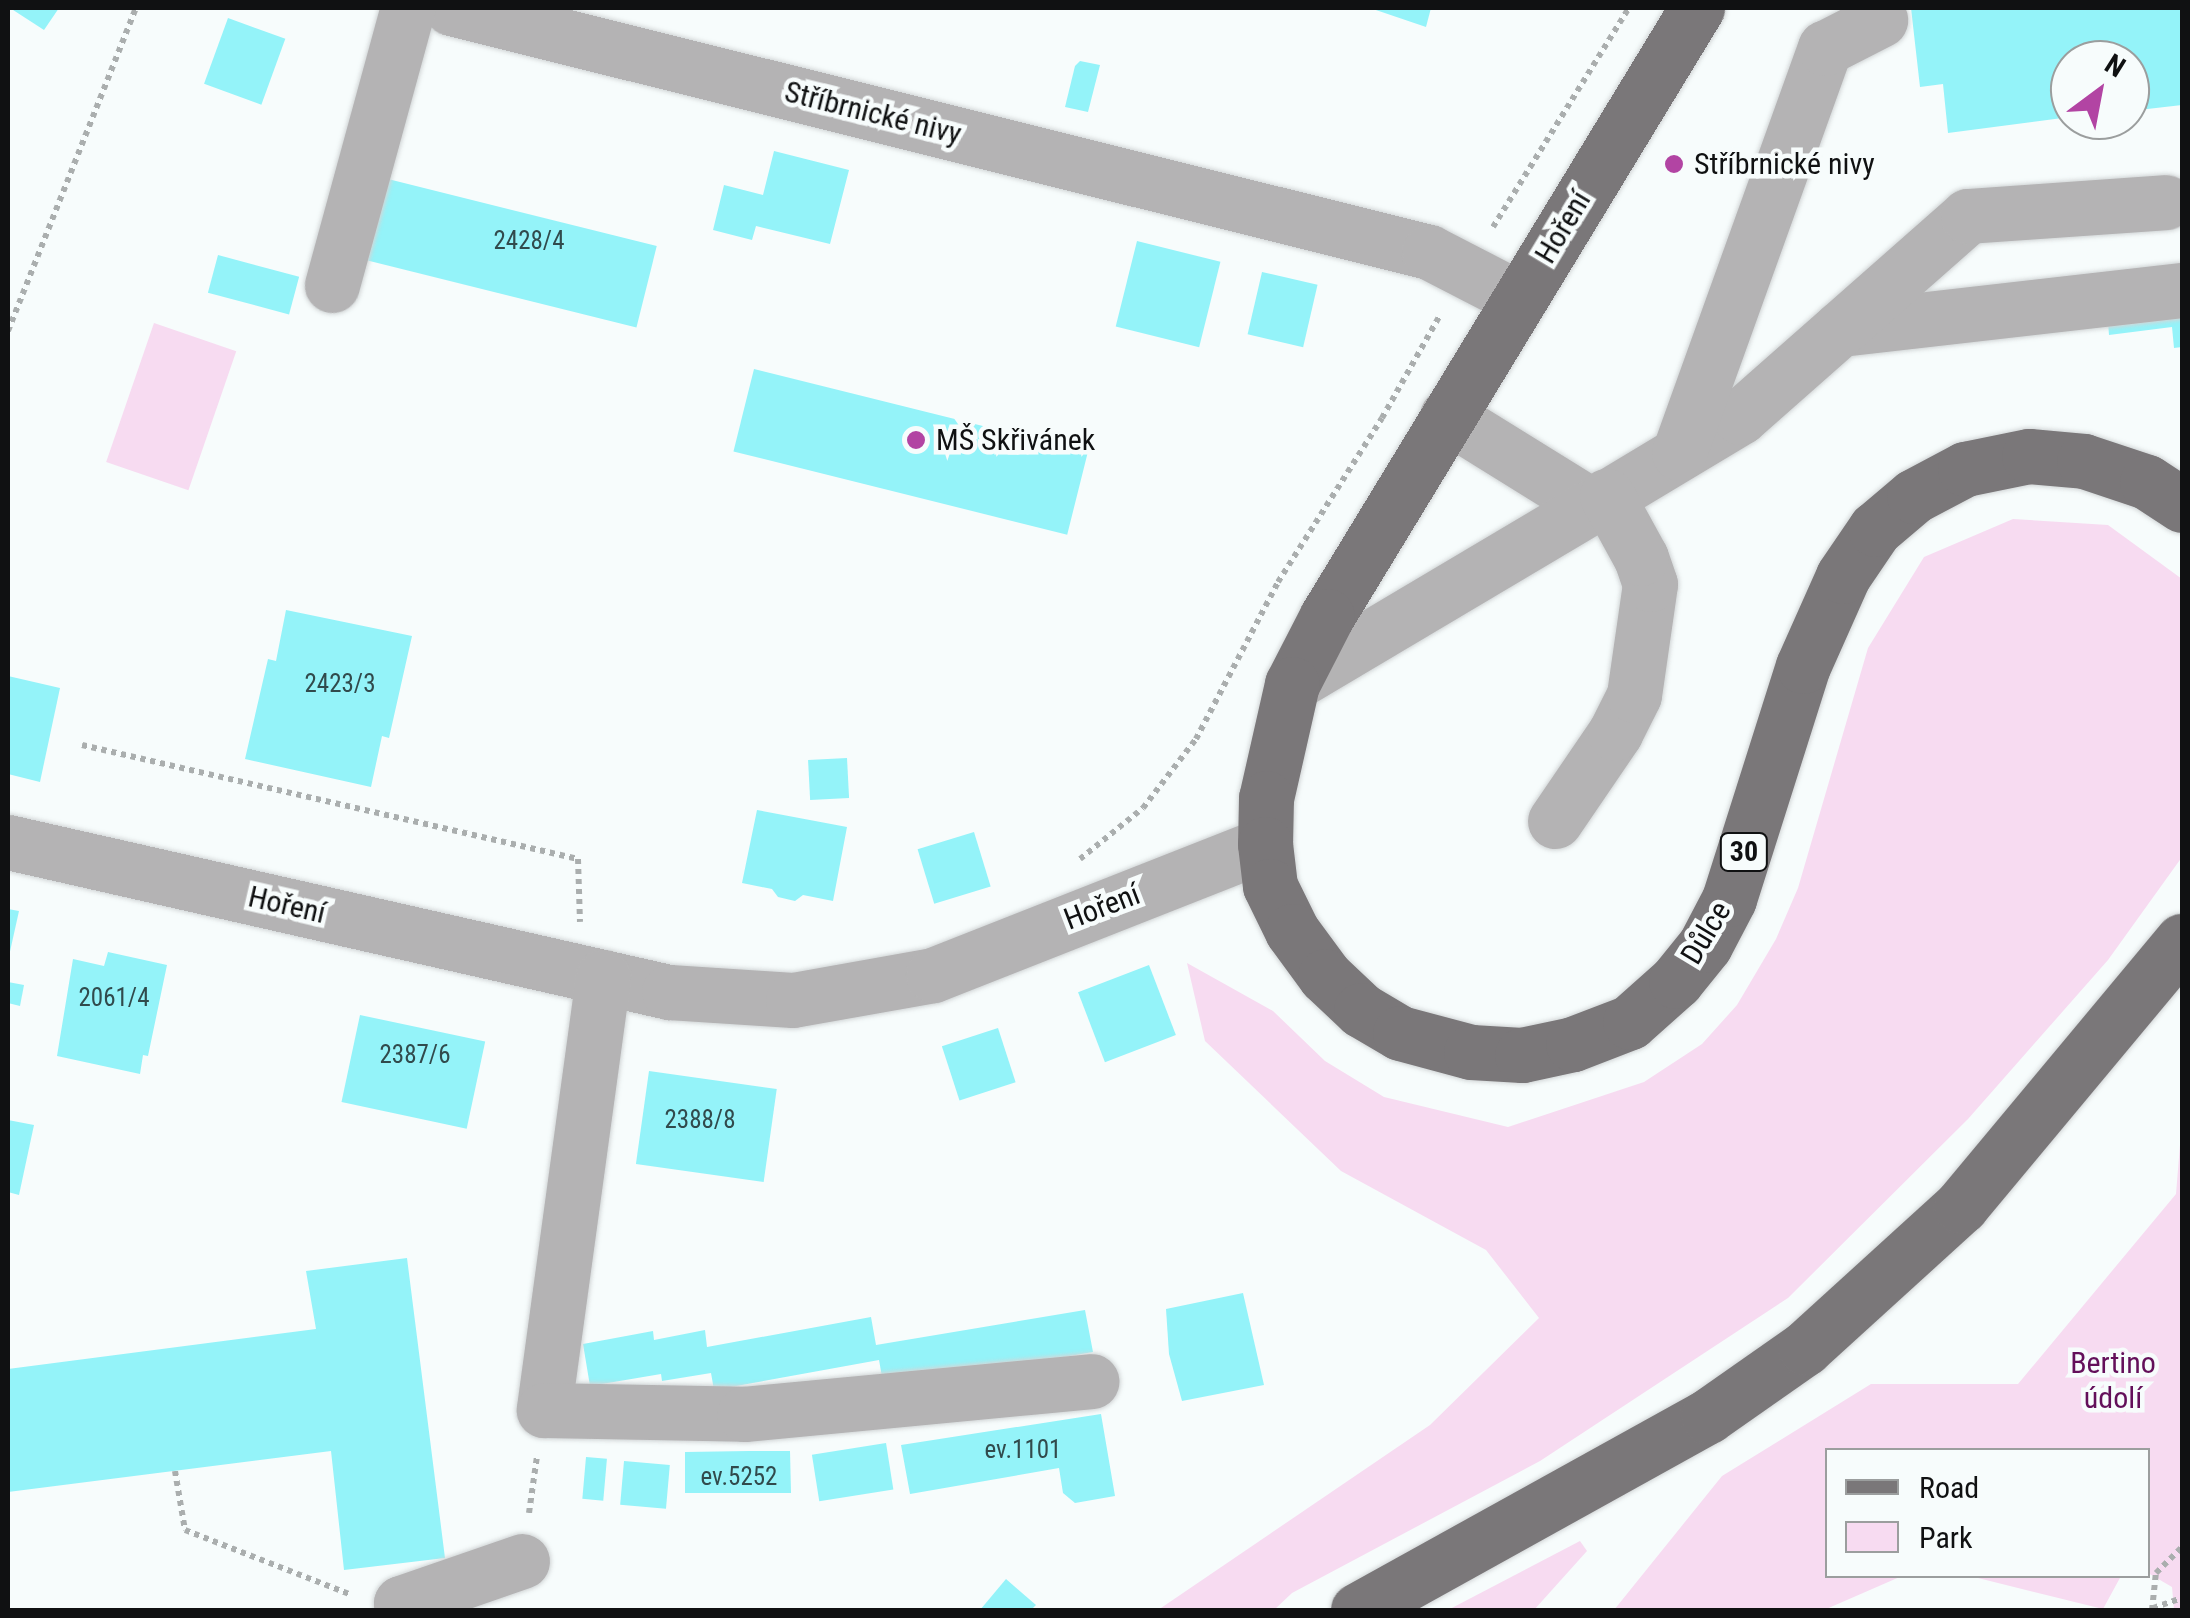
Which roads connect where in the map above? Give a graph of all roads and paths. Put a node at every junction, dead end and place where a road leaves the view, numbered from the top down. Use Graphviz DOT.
graph roads {
  1 [pos="136,8"];
  2 [pos="408,8"];
  3 [pos="451,8"];
  4 [pos="1629,8"];
  5 [pos="1696,8"];
  6 [pos="1870,14"];
  7 [pos="2166,202"];
  8 [pos="1467,270"];
  9 [pos="332,285"];
  10 [pos="2182,290"];
  11 [pos="1520,299"];
  12 [pos="1840,328"];
  13 [pos="8,331"];
  14 [pos="1447,416"];
  15 [pos="1679,453"];
  16 [pos="1600,501"];
  17 [pos="2182,506"];
  18 [pos="1292,684"];
  19 [pos="82,745"];
  20 [pos="1555,821"];
  21 [pos="8,842"];
  22 [pos="1265,844"];
  23 [pos="1074,864"];
  24 [pos="2182,941"];
  25 [pos="592,958"];
  26 [pos="1091,1382"];
  27 [pos="175,1471"];
  28 [pos="2182,1547"];
  29 [pos="522,1561"];
  30 [pos="2182,1598"];
  31 [pos="377,1602"];
  32 [pos="2152,1609"];
  33 [pos="1358,1610"];
  1 -- 13 [label="path"];
  2 -- 9 [label="street"];
  3 -- 8 [label="street, Stříbrnické nivy"];
  4 -- 8 [label="path"];
  5 -- 11 [label="main road, Hoření / 30"];
  6 -- 15 [label="street"];
  7 -- 12 [label="street"];
  8 -- 11 [label="street, Stříbrnické nivy"];
  8 -- 23 [label="path"];
  10 -- 12 [label="street"];
  11 -- 14 [label="main road, Hoření / 30"];
  12 -- 15 [label="street"];
  14 -- 16 [label="street"];
  14 -- 18 [label="main road, Hoření / 30"];
  15 -- 16 [label="street"];
  16 -- 18 [label="street"];
  16 -- 20 [label="street"];
  17 -- 22 [label="main road, Důlce / 30"];
  18 -- 22 [label="main road, Hoření / 30"];
  19 -- 25 [label="path"];
  21 -- 25 [label="street, Hoření"];
  22 -- 25 [label="street, Hoření"];
  24 -- 33 [label="main road"];
  25 -- 26 [label="street"];
  27 -- 31 [label="path"];
  28 -- 32 [label="path"];
  29 -- 31 [label="street"];
  30 -- 32 [label="path"];
}
